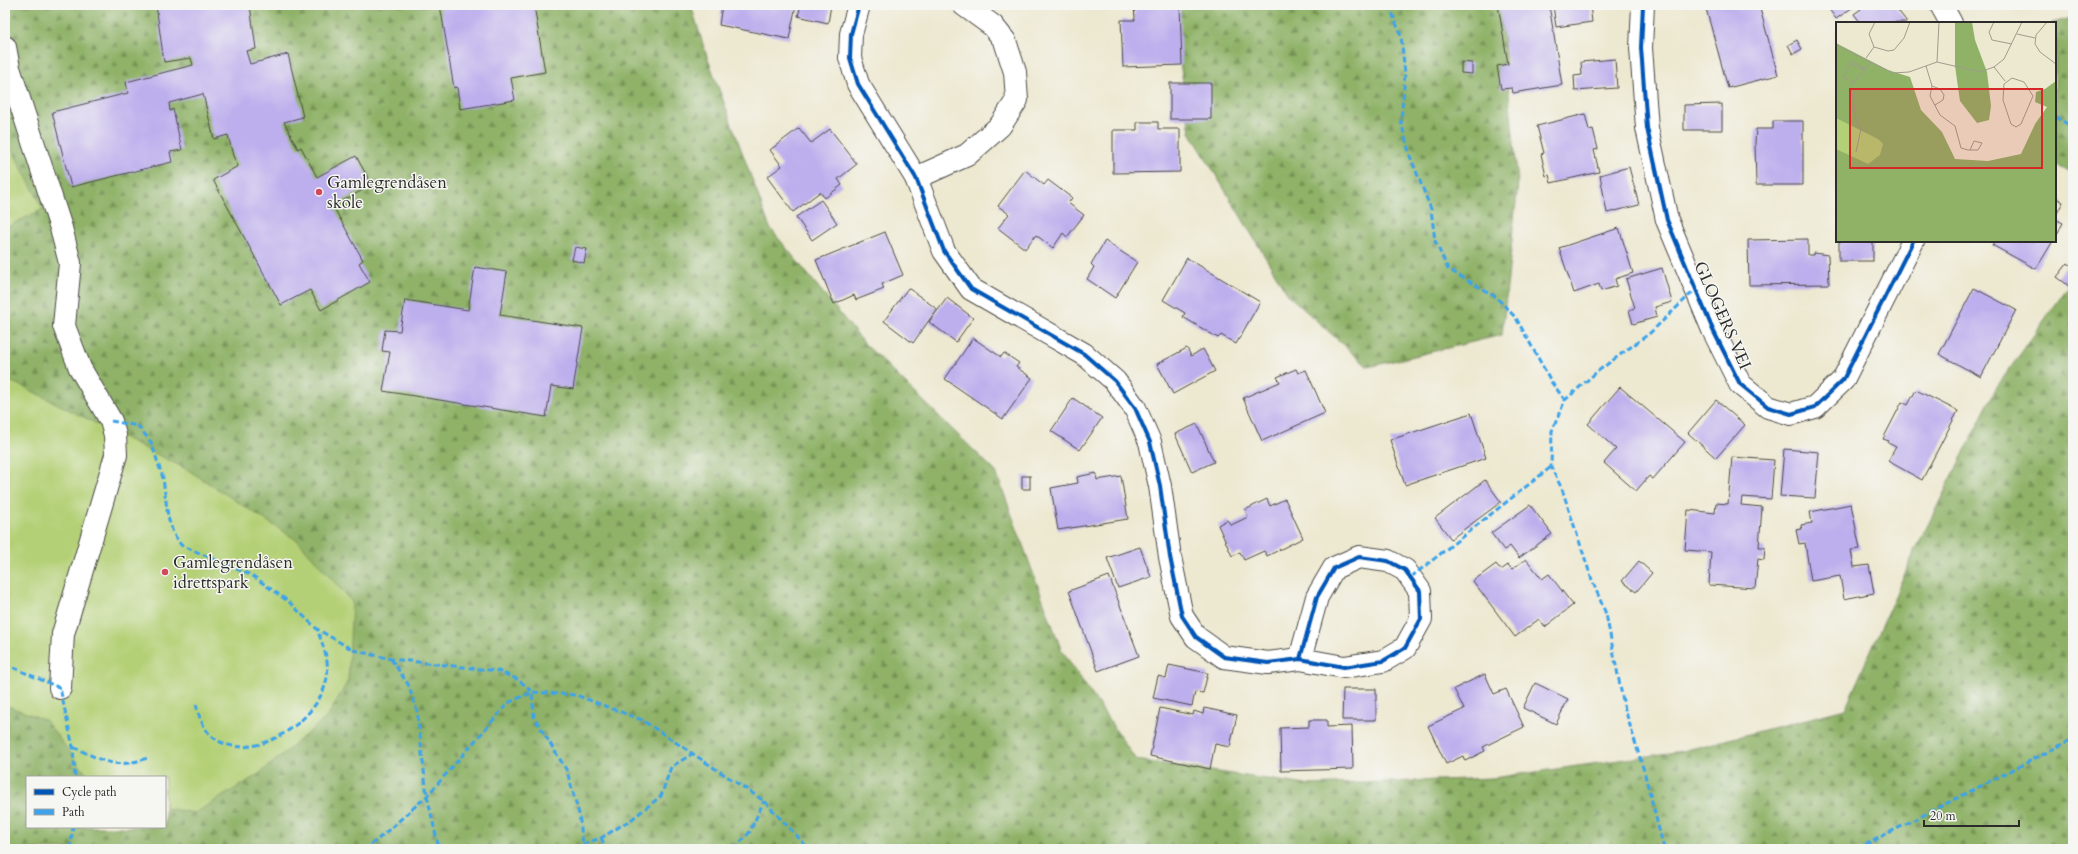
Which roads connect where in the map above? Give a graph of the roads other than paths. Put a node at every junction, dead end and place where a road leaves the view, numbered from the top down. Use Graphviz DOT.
graph roads {
  1 [pos="859,5"];
  2 [pos="964,5"];
  3 [pos="1643,5"];
  4 [pos="1941,5"];
  5 [pos="1950,22"];
  6 [pos="5,47"];
  7 [pos="916,178"];
  8 [pos="1912,242"];
  9 [pos="1300,659"];
  10 [pos="60,688"];
  1 -- 7 [label="street"];
  2 -- 7 [label="street"];
  3 -- 8 [label="street, GLOGERS VEI"];
  4 -- 5 [label="street"];
  6 -- 10 [label="street"];
  7 -- 9 [label="street"];
  9 -- 9 [label="street"];
}
